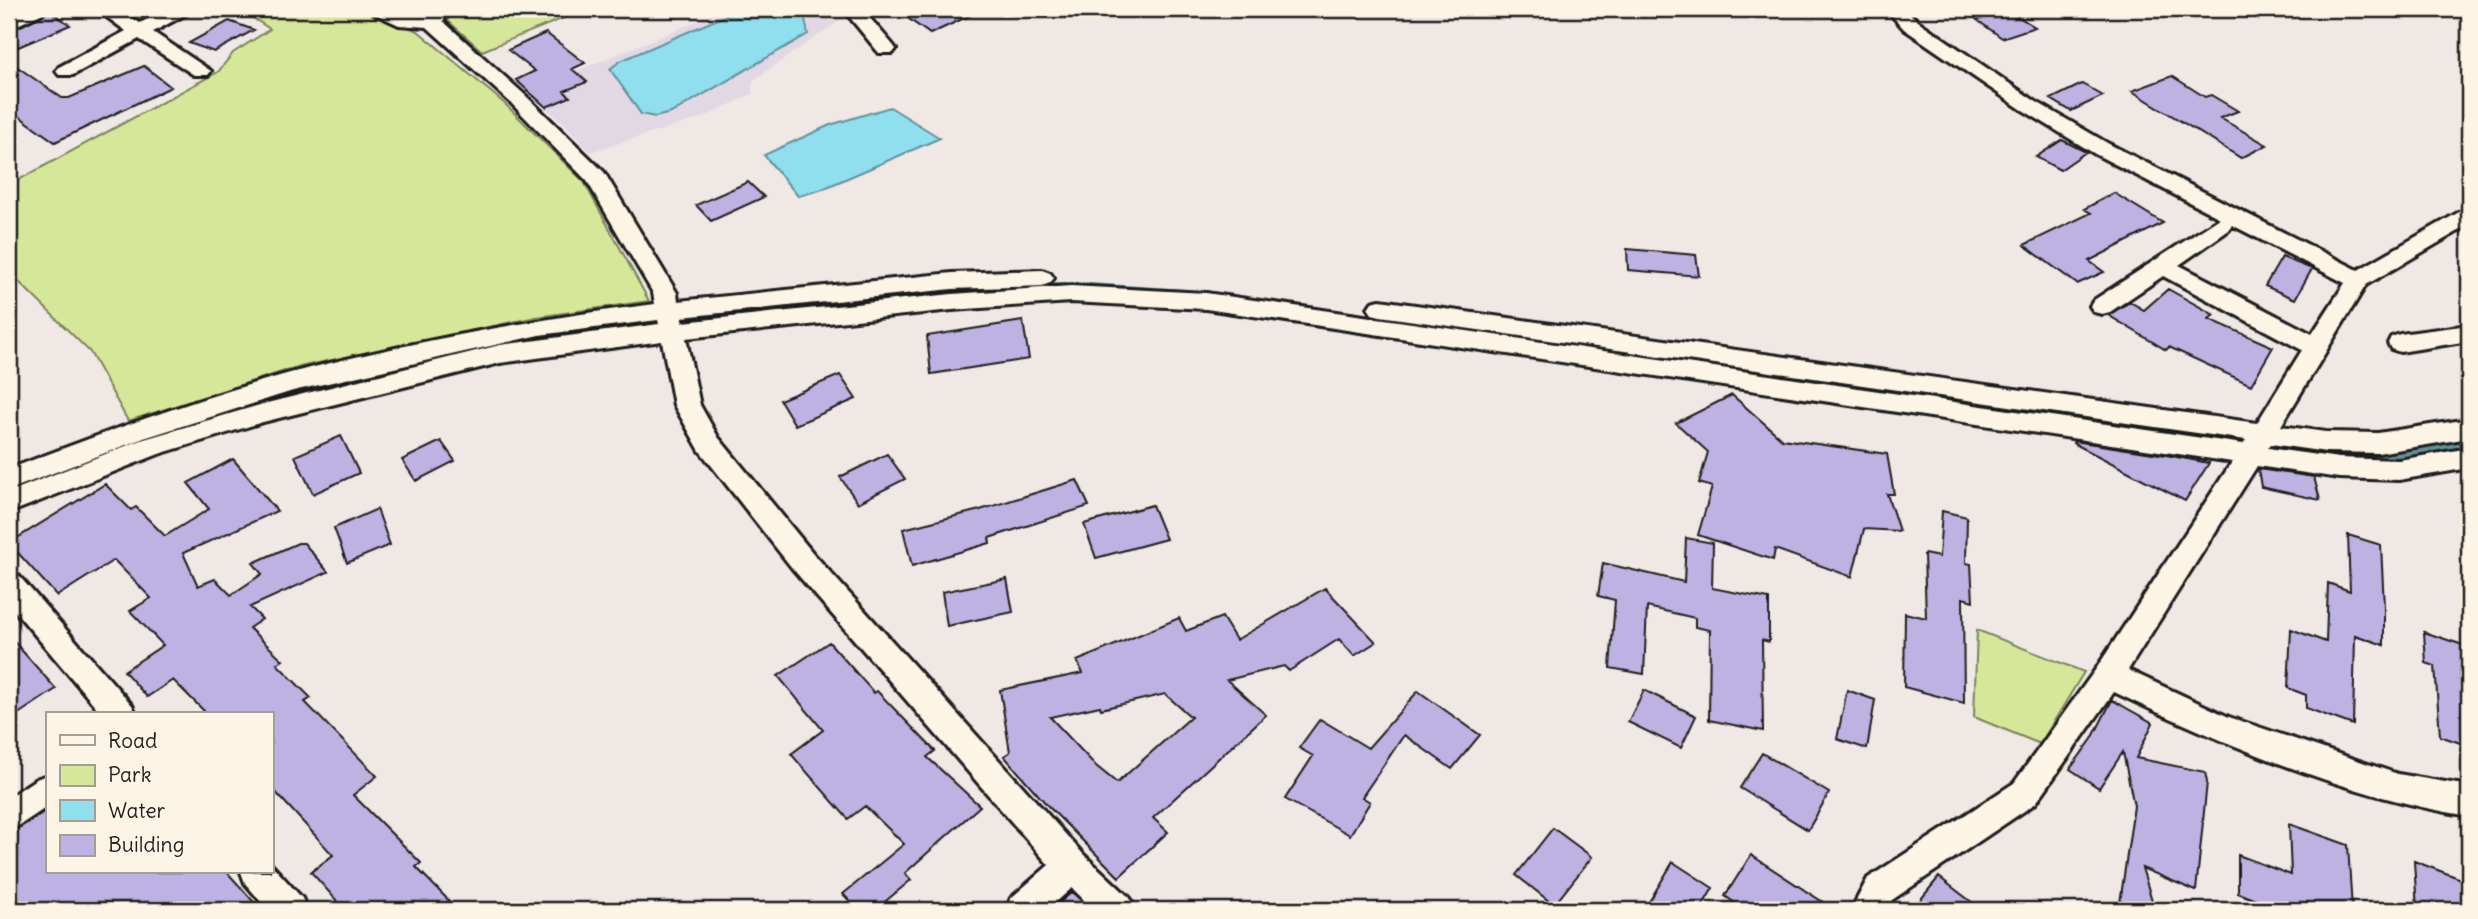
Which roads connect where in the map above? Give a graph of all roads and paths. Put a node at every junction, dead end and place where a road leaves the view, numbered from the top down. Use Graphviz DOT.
graph roads {
  1 [pos="36,9"];
  2 [pos="105,9"];
  3 [pos="181,9"];
  4 [pos="380,9"];
  5 [pos="1895,9"];
  6 [pos="854,10"];
  7 [pos="438,15"];
  8 [pos="9,23"];
  9 [pos="140,32"];
  10 [pos="886,49"];
  11 [pos="66,71"];
  12 [pos="201,71"];
  13 [pos="2469,216"];
  14 [pos="2221,225"];
  15 [pos="2161,265"];
  16 [pos="2358,279"];
  17 [pos="2102,306"];
  18 [pos="671,320"];
  19 [pos="2469,333"];
  20 [pos="2400,343"];
  21 [pos="2316,347"];
  22 [pos="2469,429"];
  23 [pos="2257,444"];
  24 [pos="2469,458"];
  25 [pos="9,480"];
  26 [pos="9,503"];
  27 [pos="9,584"];
  28 [pos="2109,675"];
  29 [pos="119,712"];
  30 [pos="46,790"];
  31 [pos="2469,801"];
  32 [pos="9,815"];
  33 [pos="1072,866"];
  34 [pos="259,874"];
  35 [pos="290,910"];
  36 [pos="1023,910"];
  37 [pos="1118,910"];
  38 [pos="1868,910"];
  1 -- 8 [label="street"];
  2 -- 9 [label="street"];
  3 -- 9 [label="street"];
  4 -- 7 [label="street"];
  5 -- 16 [label="street"];
  6 -- 10 [label="street"];
  7 -- 18 [label="street"];
  9 -- 11 [label="street"];
  9 -- 12 [label="street"];
  13 -- 16 [label="street"];
  14 -- 15 [label="street"];
  15 -- 17 [label="street"];
  15 -- 21 [label="street"];
  16 -- 21 [label="street"];
  18 -- 23 [label="street"];
  18 -- 25 [label="street"];
  18 -- 26 [label="street"];
  18 -- 33 [label="street"];
  19 -- 20 [label="street"];
  21 -- 23 [label="street"];
  22 -- 23 [label="street"];
  23 -- 24 [label="street"];
  23 -- 28 [label="street"];
  27 -- 29 [label="street"];
  28 -- 31 [label="street"];
  28 -- 38 [label="street"];
  30 -- 32 [label="street"];
  33 -- 36 [label="street"];
  33 -- 37 [label="street"];
  34 -- 35 [label="street"];
}
